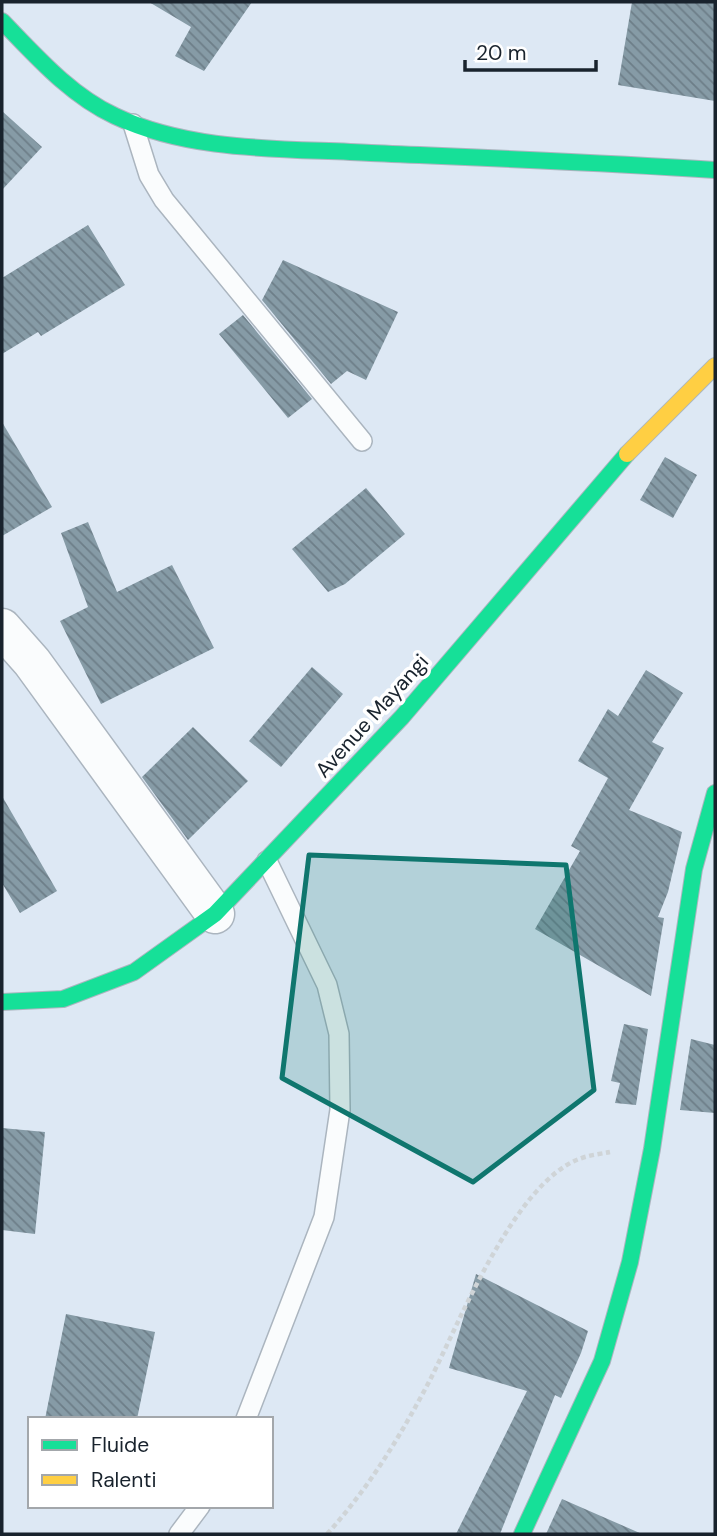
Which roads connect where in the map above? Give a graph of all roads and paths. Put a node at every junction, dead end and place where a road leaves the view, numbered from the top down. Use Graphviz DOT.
graph roads {
  1 [pos="2,21"];
  2 [pos="133,124"];
  3 [pos="715,170"];
  4 [pos="715,366"];
  5 [pos="362,441"];
  6 [pos="2,628"];
  7 [pos="715,793"];
  8 [pos="267,861"];
  9 [pos="215,914"];
  10 [pos="2,1002"];
  11 [pos="652,1149"];
  12 [pos="247,1417"];
  13 [pos="198,1508"];
  14 [pos="179,1534"];
  15 [pos="327,1534"];
  16 [pos="522,1534"];
  1 -- 2 [label="street"];
  2 -- 3 [label="street"];
  2 -- 5 [label="lane"];
  4 -- 8 [label="street, Avenue Mayangi"];
  6 -- 9 [label="street"];
  7 -- 11 [label="street"];
  8 -- 9 [label="street, Avenue Mayangi"];
  8 -- 12 [label="lane"];
  9 -- 10 [label="street, Avenue Mayangi"];
  11 -- 15 [label="path"];
  11 -- 16 [label="street"];
  13 -- 14 [label="lane"];
}
